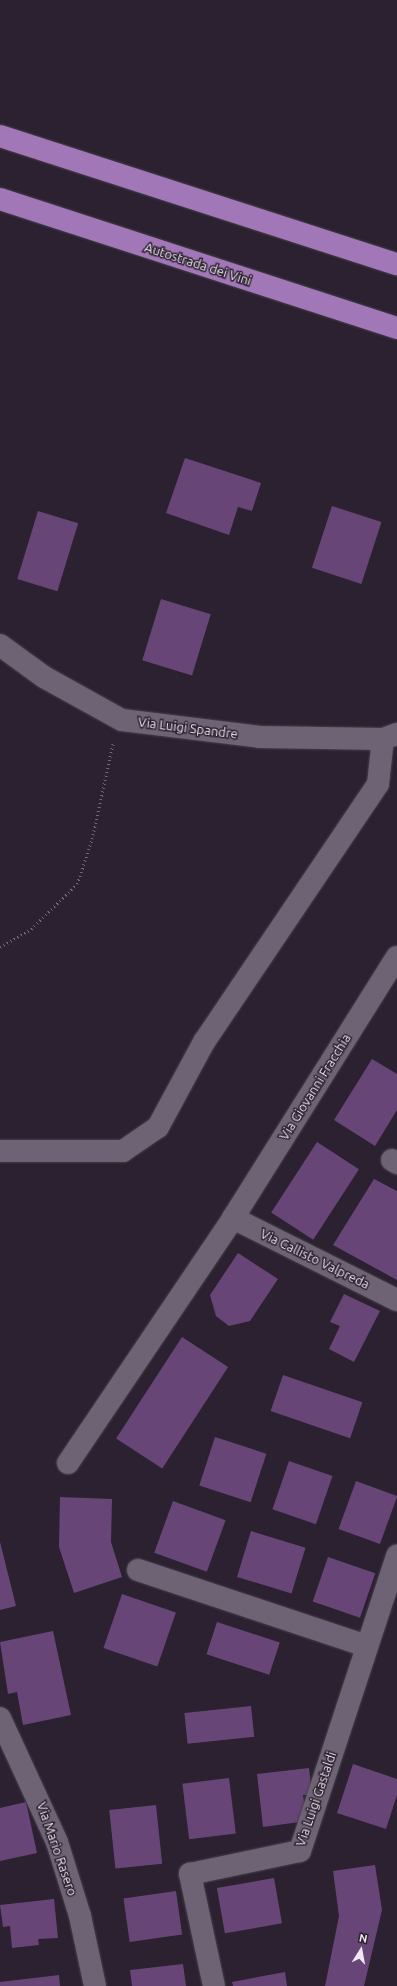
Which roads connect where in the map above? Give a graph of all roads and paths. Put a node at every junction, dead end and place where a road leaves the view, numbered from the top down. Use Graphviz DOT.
graph roads {
  1 [pos="0,136"];
  2 [pos="0,199"];
  3 [pos="397,264"];
  4 [pos="397,328"];
  5 [pos="0,645"];
  6 [pos="122,720"];
  7 [pos="390,736"];
  8 [pos="0,947"];
  9 [pos="397,957"];
  10 [pos="0,1151"];
  11 [pos="232,1218"];
  12 [pos="397,1300"];
  13 [pos="68,1463"];
  14 [pos="397,1556"];
  15 [pos="138,1570"];
  16 [pos="367,1646"];
  17 [pos="0,1718"];
  18 [pos="95,1986"];
  19 [pos="214,1986"];
  1 -- 3 [label="highway"];
  2 -- 4 [label="highway, Autostrada dei Vini"];
  5 -- 6 [label="street, Via Luigi Spandre"];
  6 -- 7 [label="street, Via Luigi Spandre"];
  6 -- 8 [label="path"];
  7 -- 10 [label="street"];
  9 -- 11 [label="street, Via Giovanni Fracchia"];
  11 -- 12 [label="street, Via Callisto Valpreda"];
  11 -- 13 [label="street, Via Giovanni Fracchia"];
  14 -- 16 [label="street, Via Luigi Gastaldi"];
  15 -- 16 [label="street"];
  16 -- 19 [label="street, Via Luigi Gastaldi"];
  17 -- 18 [label="street, Via Mario Rasero"];
}
